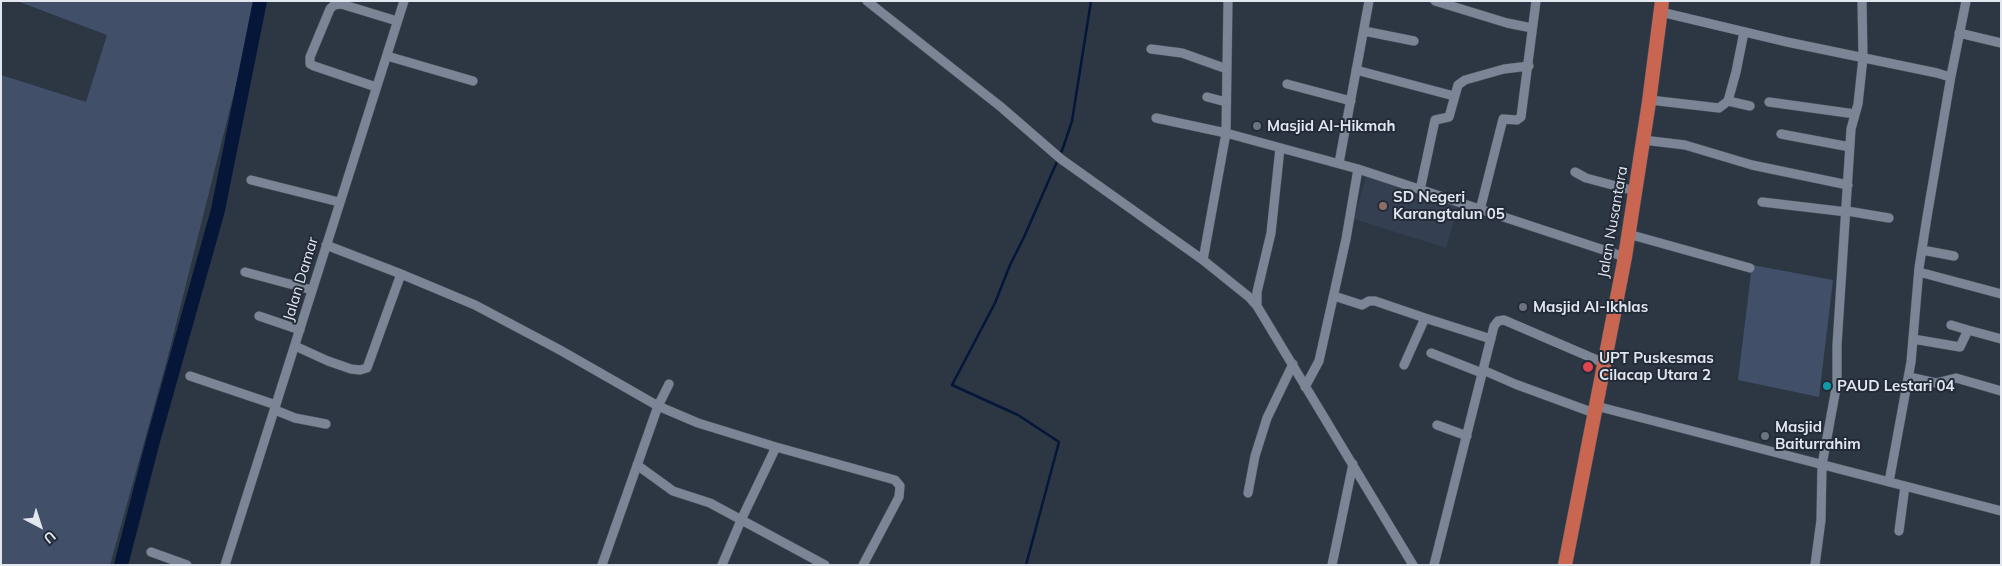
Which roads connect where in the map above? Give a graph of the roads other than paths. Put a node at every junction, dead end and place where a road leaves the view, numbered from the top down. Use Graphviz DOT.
graph roads {
  1 [pos="404,1"];
  2 [pos="867,1"];
  3 [pos="1228,1"];
  4 [pos="1369,1"];
  5 [pos="1435,1"];
  6 [pos="1536,1"];
  7 [pos="1862,1"];
  8 [pos="1966,1"];
  9 [pos="1661,7"];
  10 [pos="398,22"];
  11 [pos="1532,28"];
  12 [pos="1364,31"];
  13 [pos="1744,32"];
  14 [pos="1959,33"];
  15 [pos="1414,41"];
  16 [pos="2001,43"];
  17 [pos="1151,49"];
  18 [pos="387,56"];
  19 [pos="1863,58"];
  20 [pos="1528,66"];
  21 [pos="1227,69"];
  22 [pos="1356,70"];
  23 [pos="1950,78"];
  24 [pos="473,81"];
  25 [pos="1287,84"];
  26 [pos="376,87"];
  27 [pos="1454,96"];
  28 [pos="1206,98"];
  29 [pos="1650,100"];
  30 [pos="1351,101"];
  31 [pos="1728,101"];
  32 [pos="1226,102"];
  33 [pos="1769,102"];
  34 [pos="1750,106"];
  35 [pos="1855,114"];
  36 [pos="1156,118"];
  37 [pos="1226,134"];
  38 [pos="1781,134"];
  39 [pos="1643,140"];
  40 [pos="1850,147"];
  41 [pos="1280,148"];
  42 [pos="1339,164"];
  43 [pos="1358,169"];
  44 [pos="1575,172"];
  45 [pos="251,180"];
  46 [pos="1848,185"];
  47 [pos="1420,190"];
  48 [pos="1635,191"];
  49 [pos="339,202"];
  50 [pos="1762,202"];
  51 [pos="1480,210"];
  52 [pos="1846,212"];
  53 [pos="1889,218"];
  54 [pos="1628,234"];
  55 [pos="326,245"];
  56 [pos="1922,250"];
  57 [pos="1954,256"];
  58 [pos="1625,257"];
  59 [pos="1203,260"];
  60 [pos="1750,268"];
  61 [pos="245,272"];
  62 [pos="1919,272"];
  63 [pos="401,274"];
  64 [pos="312,290"];
  65 [pos="2001,294"];
  66 [pos="1334,296"];
  67 [pos="1257,306"];
  68 [pos="259,316"];
  69 [pos="1424,318"];
  70 [pos="1951,325"];
  71 [pos="300,330"];
  72 [pos="1968,330"];
  73 [pos="2000,337"];
  74 [pos="1491,338"];
  75 [pos="1913,339"];
  76 [pos="295,346"];
  77 [pos="1431,353"];
  78 [pos="1604,362"];
  79 [pos="1292,364"];
  80 [pos="1404,365"];
  81 [pos="1483,371"];
  82 [pos="190,376"];
  83 [pos="1909,377"];
  84 [pos="669,384"];
  85 [pos="1305,386"];
  86 [pos="2001,391"];
  87 [pos="658,406"];
  88 [pos="276,408"];
  89 [pos="1595,410"];
  90 [pos="326,424"];
  91 [pos="1437,425"];
  92 [pos="1466,436"];
  93 [pos="776,447"];
  94 [pos="1353,464"];
  95 [pos="637,465"];
  96 [pos="1822,465"];
  97 [pos="1889,482"];
  98 [pos="1905,486"];
  99 [pos="1248,493"];
  100 [pos="2001,511"];
  101 [pos="742,518"];
  102 [pos="1899,531"];
  103 [pos="150,552"];
  104 [pos="188,565"];
  105 [pos="225,565"];
  106 [pos="602,565"];
  107 [pos="722,565"];
  108 [pos="825,565"];
  109 [pos="863,565"];
  110 [pos="1332,565"];
  111 [pos="1413,565"];
  112 [pos="1434,565"];
  113 [pos="1565,565"];
  114 [pos="1815,565"];
  1 -- 10 [label="street, Jalan Damar"];
  2 -- 59 [label="street"];
  3 -- 21 [label="street"];
  4 -- 12 [label="street"];
  5 -- 11 [label="street"];
  6 -- 11 [label="street"];
  7 -- 19 [label="street"];
  8 -- 14 [label="street"];
  9 -- 13 [label="street"];
  9 -- 29 [label="highway, Jalan Nusantara"];
  10 -- 18 [label="street, Jalan Damar"];
  10 -- 26 [label="street"];
  11 -- 20 [label="street"];
  12 -- 15 [label="street"];
  12 -- 22 [label="street"];
  13 -- 19 [label="street"];
  13 -- 31 [label="street"];
  14 -- 16 [label="street"];
  14 -- 23 [label="street"];
  17 -- 21 [label="street"];
  18 -- 24 [label="street"];
  18 -- 26 [label="street, Jalan Damar"];
  19 -- 23 [label="street"];
  19 -- 35 [label="street"];
  20 -- 27 [label="street"];
  20 -- 51 [label="street"];
  21 -- 32 [label="street"];
  22 -- 27 [label="street"];
  22 -- 30 [label="street"];
  23 -- 56 [label="street"];
  25 -- 30 [label="street"];
  26 -- 49 [label="street, Jalan Damar"];
  27 -- 47 [label="street"];
  28 -- 32 [label="street"];
  29 -- 31 [label="street"];
  29 -- 39 [label="highway, Jalan Nusantara"];
  30 -- 42 [label="street"];
  31 -- 34 [label="street"];
  32 -- 37 [label="street"];
  33 -- 35 [label="street"];
  35 -- 40 [label="street"];
  36 -- 37 [label="street"];
  37 -- 41 [label="street"];
  37 -- 59 [label="street"];
  38 -- 40 [label="street"];
  39 -- 46 [label="street"];
  39 -- 48 [label="highway, Jalan Nusantara"];
  40 -- 46 [label="street"];
  41 -- 42 [label="street"];
  41 -- 67 [label="street"];
  42 -- 43 [label="street"];
  43 -- 47 [label="street"];
  43 -- 66 [label="street"];
  44 -- 48 [label="street"];
  45 -- 49 [label="street"];
  46 -- 52 [label="street"];
  47 -- 51 [label="street"];
  48 -- 54 [label="highway, Jalan Nusantara"];
  49 -- 55 [label="street, Jalan Damar"];
  50 -- 52 [label="street"];
  51 -- 58 [label="street"];
  52 -- 53 [label="street"];
  52 -- 96 [label="street"];
  54 -- 58 [label="highway, Jalan Nusantara"];
  54 -- 60 [label="street"];
  55 -- 63 [label="street"];
  55 -- 64 [label="street, Jalan Damar"];
  56 -- 57 [label="street"];
  56 -- 62 [label="street"];
  58 -- 78 [label="highway, Jalan Nusantara"];
  59 -- 67 [label="street"];
  61 -- 64 [label="street"];
  62 -- 65 [label="street"];
  62 -- 75 [label="street"];
  63 -- 76 [label="street"];
  63 -- 87 [label="street"];
  64 -- 71 [label="street, Jalan Damar"];
  66 -- 69 [label="street"];
  66 -- 85 [label="street"];
  67 -- 79 [label="street"];
  68 -- 71 [label="street"];
  69 -- 74 [label="street"];
  69 -- 80 [label="street"];
  70 -- 72 [label="street"];
  71 -- 76 [label="street, Jalan Damar"];
  72 -- 73 [label="street"];
  72 -- 75 [label="street"];
  74 -- 78 [label="street"];
  74 -- 81 [label="street"];
  75 -- 83 [label="street"];
  76 -- 88 [label="street, Jalan Damar"];
  77 -- 81 [label="street"];
  78 -- 89 [label="highway, Jalan Nusantara"];
  79 -- 85 [label="street"];
  79 -- 99 [label="street"];
  81 -- 89 [label="street"];
  81 -- 92 [label="street"];
  82 -- 88 [label="street"];
  83 -- 86 [label="street"];
  83 -- 97 [label="street"];
  84 -- 87 [label="street"];
  85 -- 94 [label="street"];
  87 -- 93 [label="street"];
  87 -- 95 [label="street"];
  88 -- 90 [label="street"];
  88 -- 105 [label="street, Jalan Damar"];
  89 -- 96 [label="street"];
  89 -- 113 [label="highway, Jalan Nusantara"];
  91 -- 92 [label="street"];
  92 -- 112 [label="street"];
  93 -- 101 [label="street"];
  93 -- 109 [label="street"];
  94 -- 110 [label="street"];
  94 -- 111 [label="street"];
  95 -- 101 [label="street"];
  95 -- 106 [label="street"];
  96 -- 97 [label="street"];
  96 -- 114 [label="street"];
  97 -- 98 [label="street"];
  98 -- 100 [label="street"];
  98 -- 102 [label="street"];
  101 -- 107 [label="street"];
  101 -- 108 [label="street"];
  103 -- 104 [label="street"];
}
